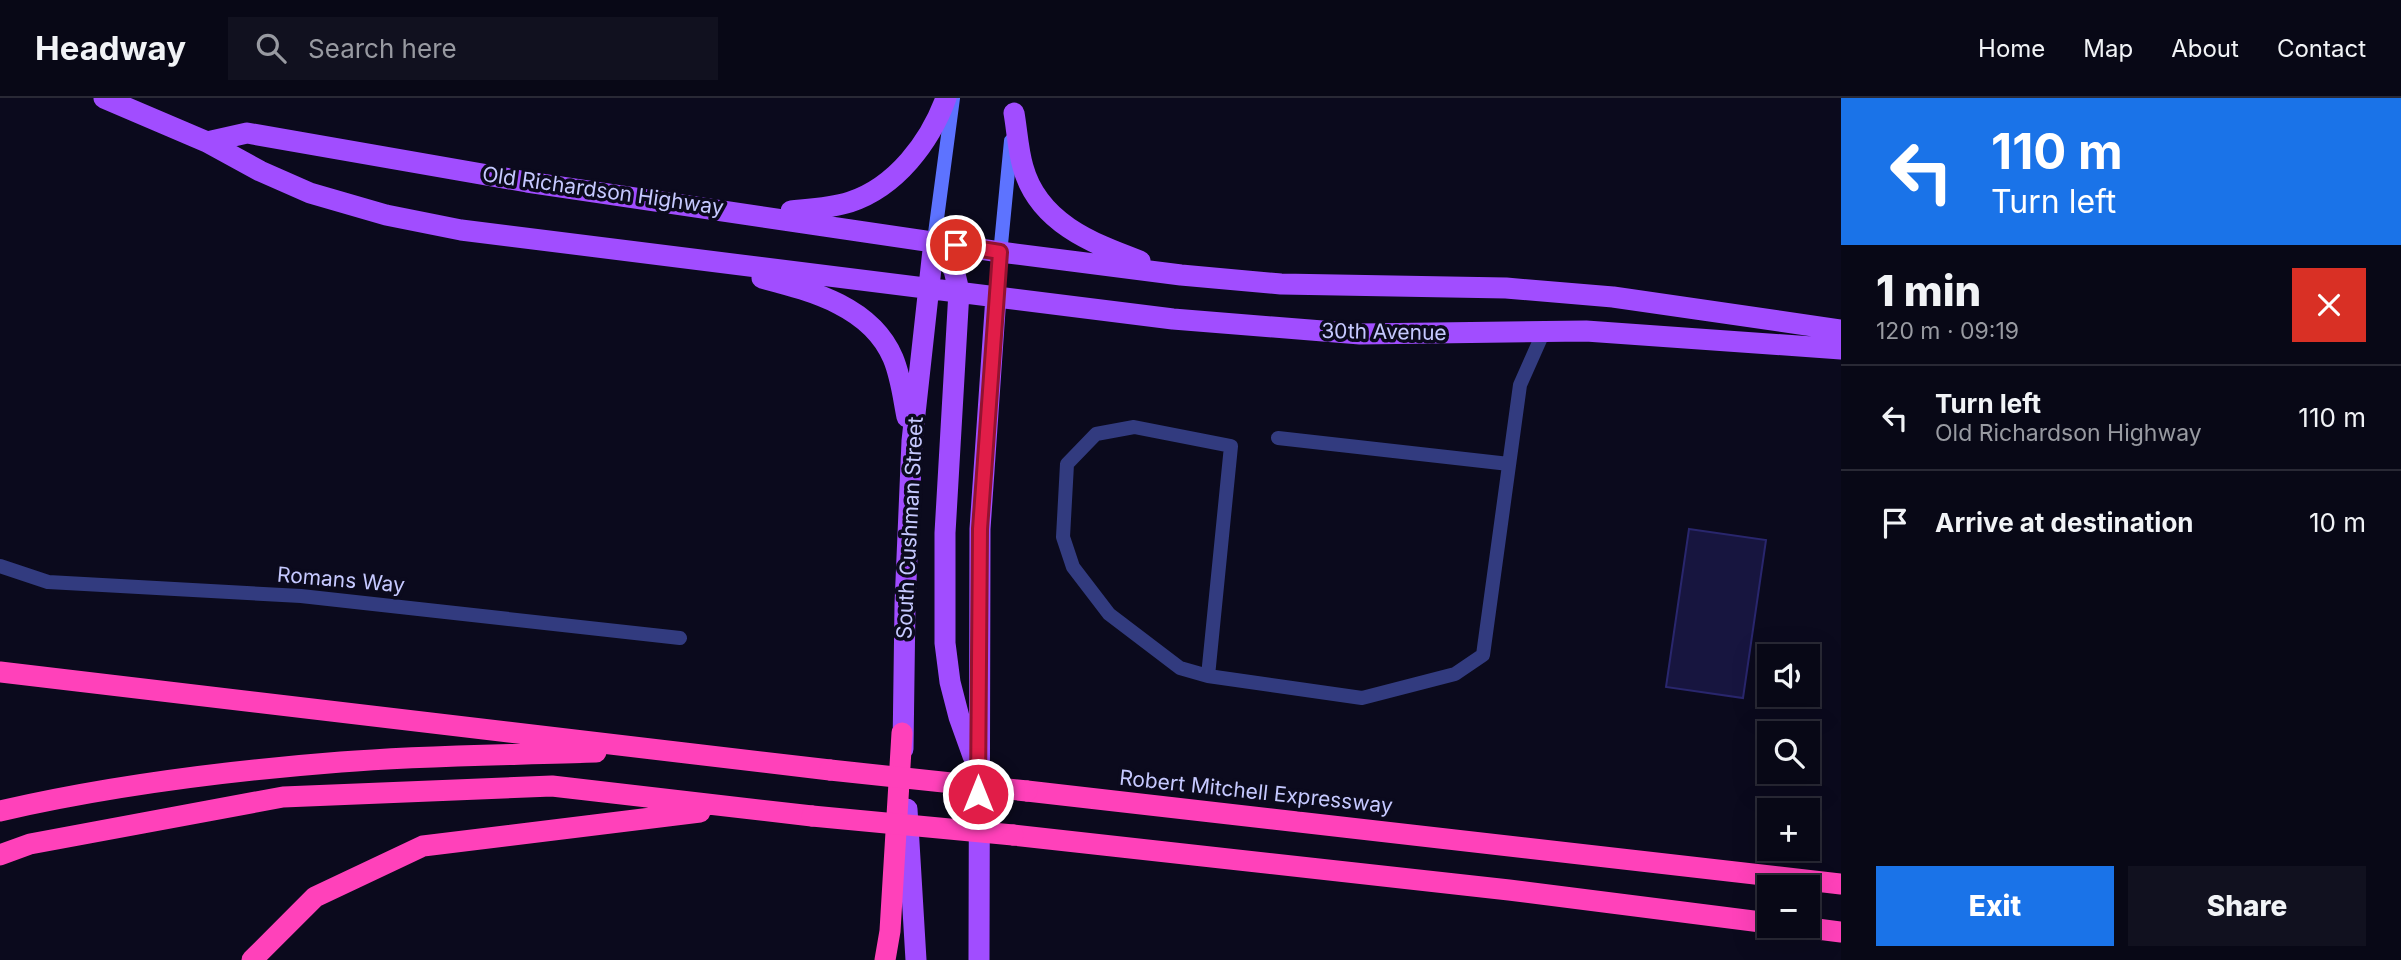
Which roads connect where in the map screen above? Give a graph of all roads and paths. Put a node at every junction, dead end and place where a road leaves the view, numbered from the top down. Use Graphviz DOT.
graph roads {
  1 [pos="104,98"];
  2 [pos="946,98"];
  3 [pos="953,98"];
  4 [pos="1015,105"];
  5 [pos="207,142"];
  6 [pos="758,214"];
  7 [pos="934,241"];
  8 [pos="1000,252"];
  9 [pos="689,259"];
  10 [pos="1175,274"];
  11 [pos="928,288"];
  12 [pos="959,291"];
  13 [pos="996,296"];
  14 [pos="1841,330"];
  15 [pos="1544,331"];
  16 [pos="1841,349"];
  17 [pos="1278,438"];
  18 [pos="912,441"];
  19 [pos="1509,464"];
  20 [pos="0,566"];
  21 [pos="680,638"];
  22 [pos="0,672"];
  23 [pos="1209,676"];
  24 [pos="902,733"];
  25 [pos="665,750"];
  26 [pos="978,767"];
  27 [pos="733,808"];
  28 [pos="0,811"];
  29 [pos="0,855"];
  30 [pos="1841,884"];
  31 [pos="1757,921"];
  32 [pos="1820,929"];
  33 [pos="1841,932"];
  34 [pos="252,960"];
  35 [pos="885,960"];
  36 [pos="916,960"];
  37 [pos="979,960"];
  1 -- 5 [label="main road"];
  2 -- 6 [label="main road"];
  3 -- 7 [label="main road, South Cushman Street"];
  4 -- 8 [label="main road"];
  4 -- 10 [label="main road"];
  5 -- 6 [label="main road, Old Richardson Highway"];
  5 -- 9 [label="main road"];
  6 -- 7 [label="main road, Old Richardson Highway"];
  7 -- 8 [label="main road, Old Richardson Highway"];
  7 -- 11 [label="main road, South Cushman Street"];
  7 -- 12 [label="main road"];
  8 -- 10 [label="main road"];
  8 -- 13 [label="main road"];
  9 -- 11 [label="main road"];
  9 -- 18 [label="main road"];
  10 -- 14 [label="main road"];
  11 -- 12 [label="main road, 30th Avenue"];
  11 -- 18 [label="main road, South Cushman Street"];
  12 -- 13 [label="main road, 30th Avenue"];
  12 -- 26 [label="main road"];
  13 -- 15 [label="main road, 30th Avenue"];
  13 -- 26 [label="main road"];
  15 -- 16 [label="main road, 30th Avenue"];
  15 -- 19 [label="street"];
  17 -- 19 [label="street"];
  18 -- 24 [label="main road, South Cushman Street"];
  19 -- 23 [label="street"];
  20 -- 21 [label="street, Romans Way"];
  22 -- 25 [label="highway"];
  23 -- 23 [label="street"];
  24 -- 35 [label="highway"];
  24 -- 36 [label="main road, South Cushman Street"];
  25 -- 28 [label="highway"];
  25 -- 30 [label="highway, Robert Mitchell Expressway, bridge"];
  26 -- 37 [label="main road"];
  27 -- 29 [label="highway"];
  27 -- 31 [label="highway, bridge"];
  27 -- 34 [label="highway"];
  32 -- 33 [label="highway"];
}
